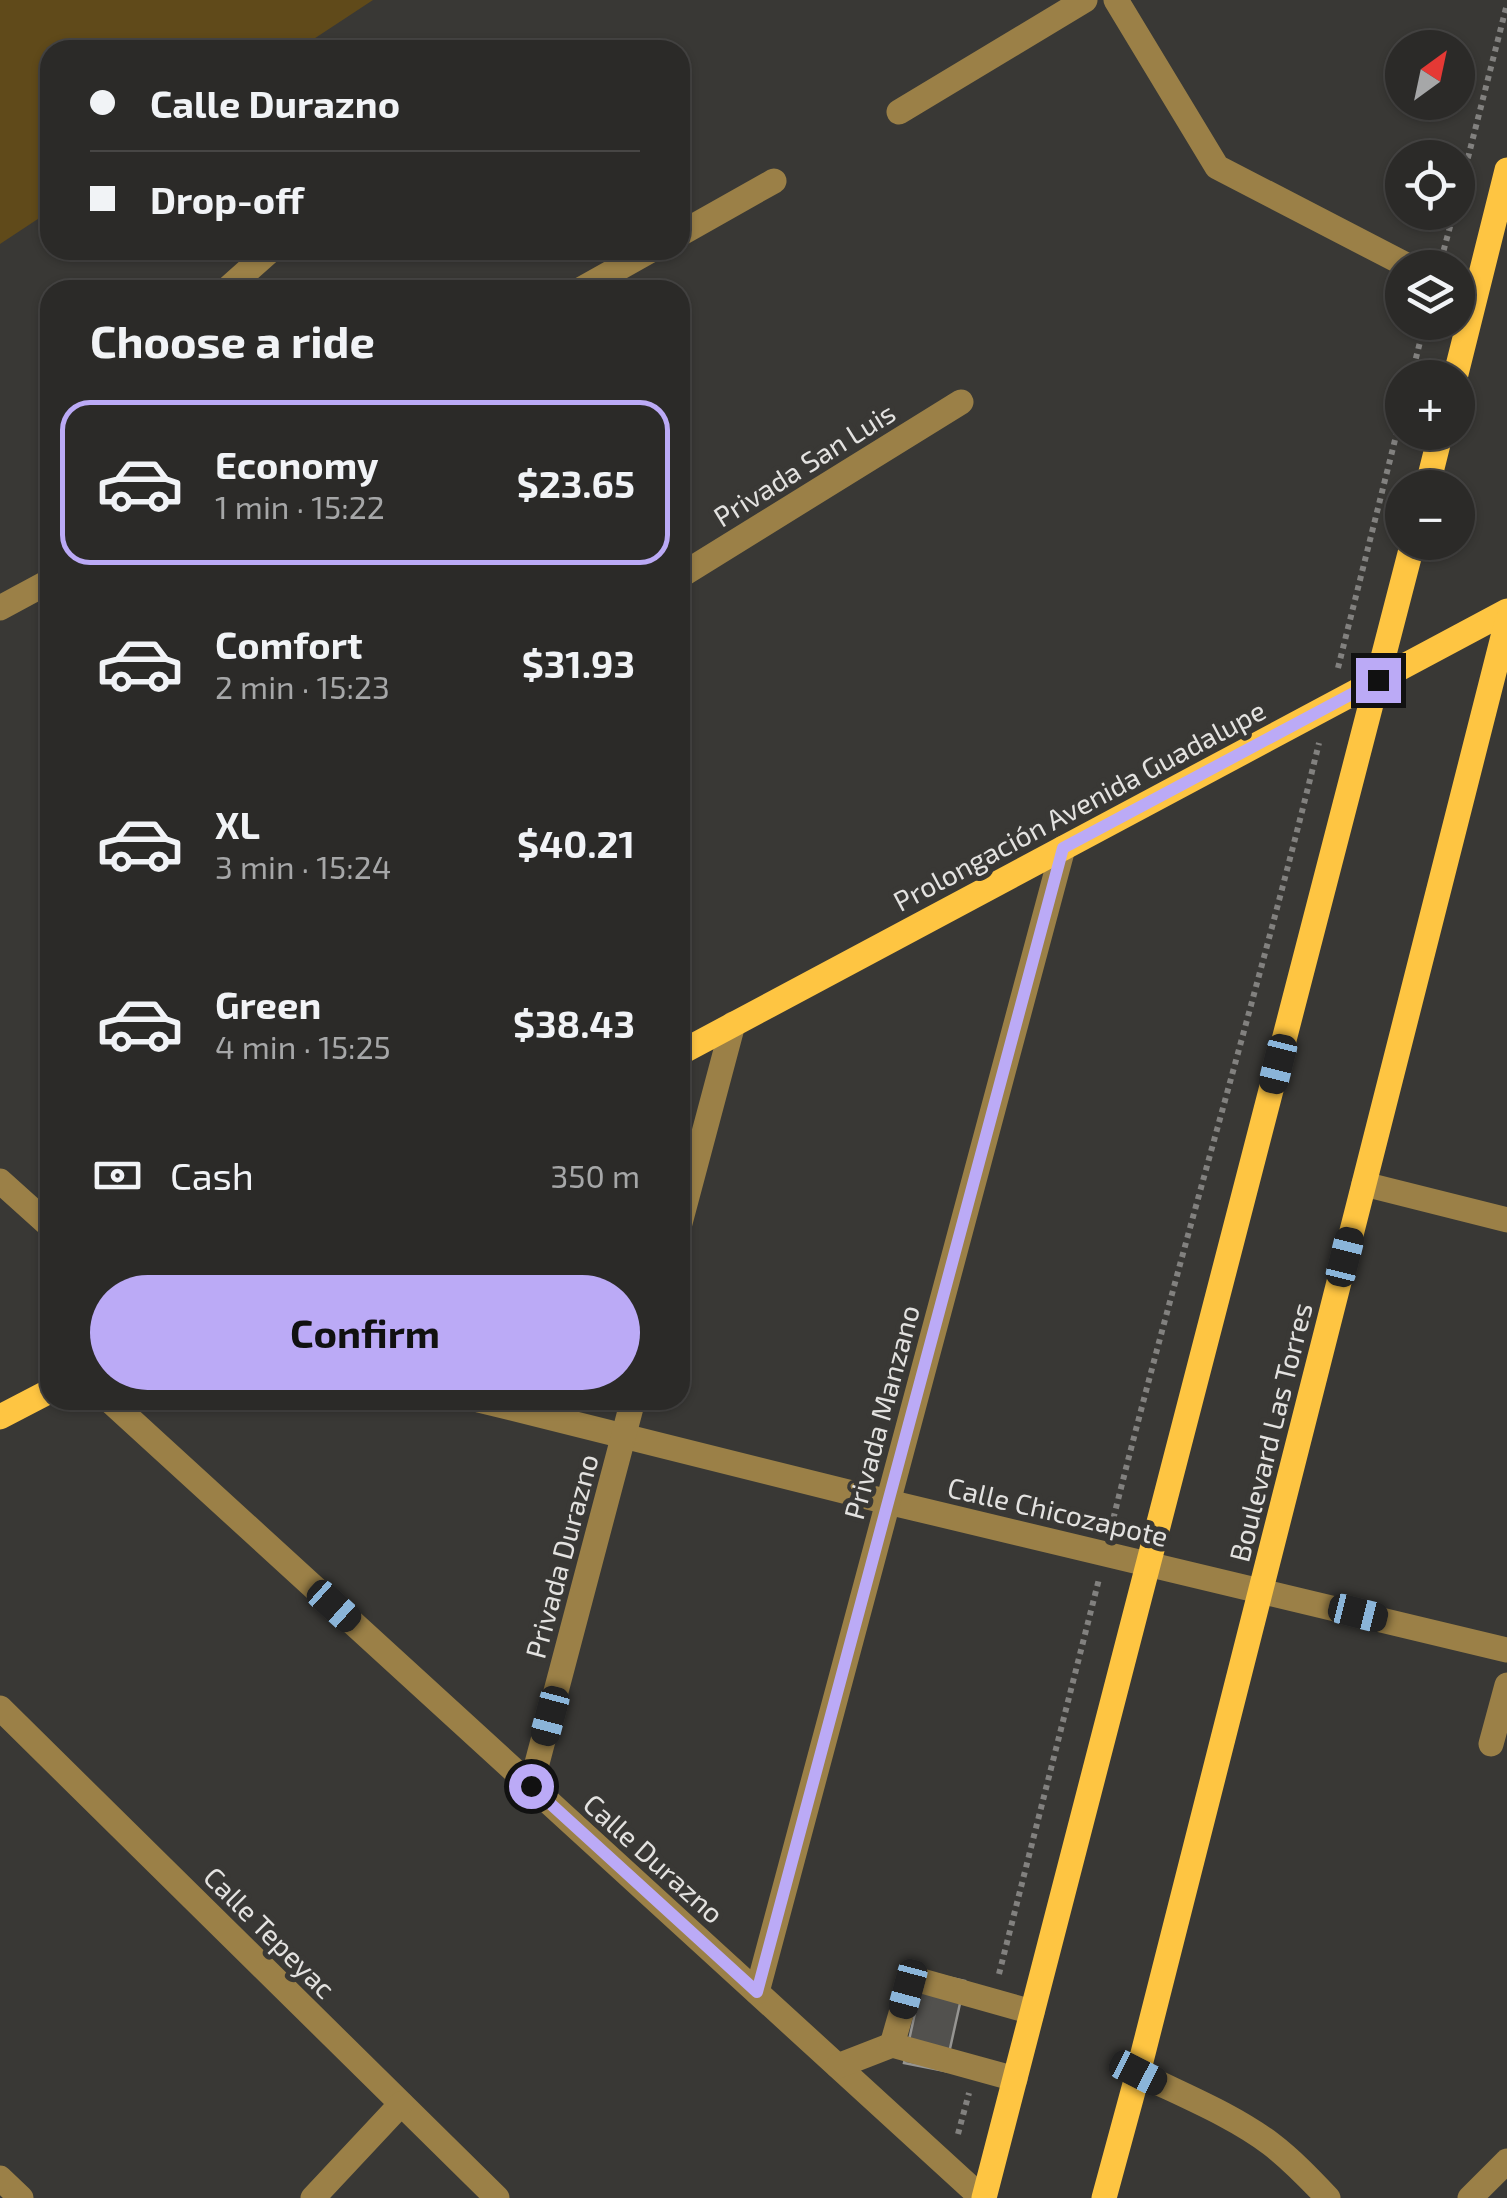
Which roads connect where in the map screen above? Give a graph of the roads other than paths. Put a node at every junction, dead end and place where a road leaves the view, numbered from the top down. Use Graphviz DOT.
graph roads {
  1 [pos="1085,0"];
  2 [pos="1116,0"];
  3 [pos="899,112"];
  4 [pos="1507,170"];
  5 [pos="774,181"];
  6 [pos="690,228"];
  7 [pos="1385,254"];
  8 [pos="260,260"];
  9 [pos="633,260"];
  10 [pos="1475,268"];
  11 [pos="237,280"];
  12 [pos="598,280"];
  13 [pos="960,402"];
  14 [pos="1408,560"];
  15 [pos="690,570"];
  16 [pos="40,586"];
  17 [pos="0,608"];
  18 [pos="1507,612"];
  19 [pos="1507,621"];
  20 [pos="1378,680"];
  21 [pos="1063,848"];
  22 [pos="733,1024"];
  23 [pos="690,1048"];
  24 [pos="0,1181"];
  25 [pos="1364,1184"];
  26 [pos="690,1185"];
  27 [pos="40,1217"];
  28 [pos="1507,1220"];
  29 [pos="40,1395"];
  30 [pos="120,1410"];
  31 [pos="518,1410"];
  32 [pos="630,1410"];
  33 [pos="0,1417"];
  34 [pos="623,1437"];
  35 [pos="888,1502"];
  36 [pos="1148,1563"];
  37 [pos="1261,1589"];
  38 [pos="1507,1650"];
  39 [pos="1507,1685"];
  40 [pos="0,1708"];
  41 [pos="1491,1744"];
  42 [pos="531,1786"];
  43 [pos="757,1992"];
  44 [pos="1032,2012"];
  45 [pos="892,2045"];
  46 [pos="838,2066"];
  47 [pos="1138,2073"];
  48 [pos="1015,2079"];
  49 [pos="402,2104"];
  50 [pos="1507,2161"];
  51 [pos="0,2178"];
  52 [pos="21,2198"];
  53 [pos="313,2198"];
  54 [pos="496,2198"];
  55 [pos="983,2198"];
  56 [pos="1104,2198"];
  57 [pos="1328,2198"];
  58 [pos="1470,2198"];
  1 -- 3 [label="street"];
  2 -- 7 [label="street"];
  4 -- 10 [label="main road"];
  5 -- 6 [label="street"];
  8 -- 11 [label="street"];
  9 -- 12 [label="street"];
  13 -- 15 [label="street, Privada San Luis"];
  14 -- 20 [label="main road"];
  16 -- 17 [label="street"];
  18 -- 20 [label="main road, Prolongación Avenida Guadalupe"];
  19 -- 25 [label="main road, Boulevard Las Torres"];
  20 -- 21 [label="main road, Prolongación Avenida Guadalupe"];
  20 -- 36 [label="main road"];
  21 -- 22 [label="main road, Prolongación Avenida Guadalupe"];
  21 -- 35 [label="street, Privada Manzano"];
  22 -- 23 [label="main road, Prolongación Avenida Guadalupe"];
  22 -- 26 [label="street"];
  24 -- 27 [label="street"];
  25 -- 28 [label="street"];
  25 -- 37 [label="main road, Boulevard Las Torres"];
  29 -- 33 [label="main road"];
  30 -- 42 [label="street, Calle Durazno"];
  31 -- 34 [label="street, Calle Chicozapote"];
  32 -- 34 [label="street, Privada Durazno"];
  34 -- 35 [label="street, Calle Chicozapote"];
  34 -- 42 [label="street, Privada Durazno"];
  35 -- 36 [label="street, Calle Chicozapote"];
  35 -- 43 [label="street, Privada Manzano"];
  36 -- 37 [label="street, Calle Chicozapote"];
  36 -- 44 [label="main road"];
  37 -- 38 [label="street, Calle Chicozapote"];
  37 -- 47 [label="main road, Boulevard Las Torres"];
  39 -- 41 [label="street"];
  40 -- 49 [label="street, Calle Tepeyac"];
  42 -- 43 [label="street, Calle Durazno"];
  43 -- 46 [label="street, Calle Durazno"];
  44 -- 45 [label="street"];
  44 -- 48 [label="main road"];
  45 -- 46 [label="street"];
  45 -- 48 [label="street"];
  46 -- 55 [label="street, Calle Durazno"];
  47 -- 56 [label="main road, Boulevard Las Torres"];
  47 -- 57 [label="street"];
  48 -- 55 [label="main road"];
  49 -- 53 [label="street"];
  49 -- 54 [label="street, Calle Tepeyac"];
  50 -- 58 [label="street"];
  51 -- 52 [label="street"];
}
